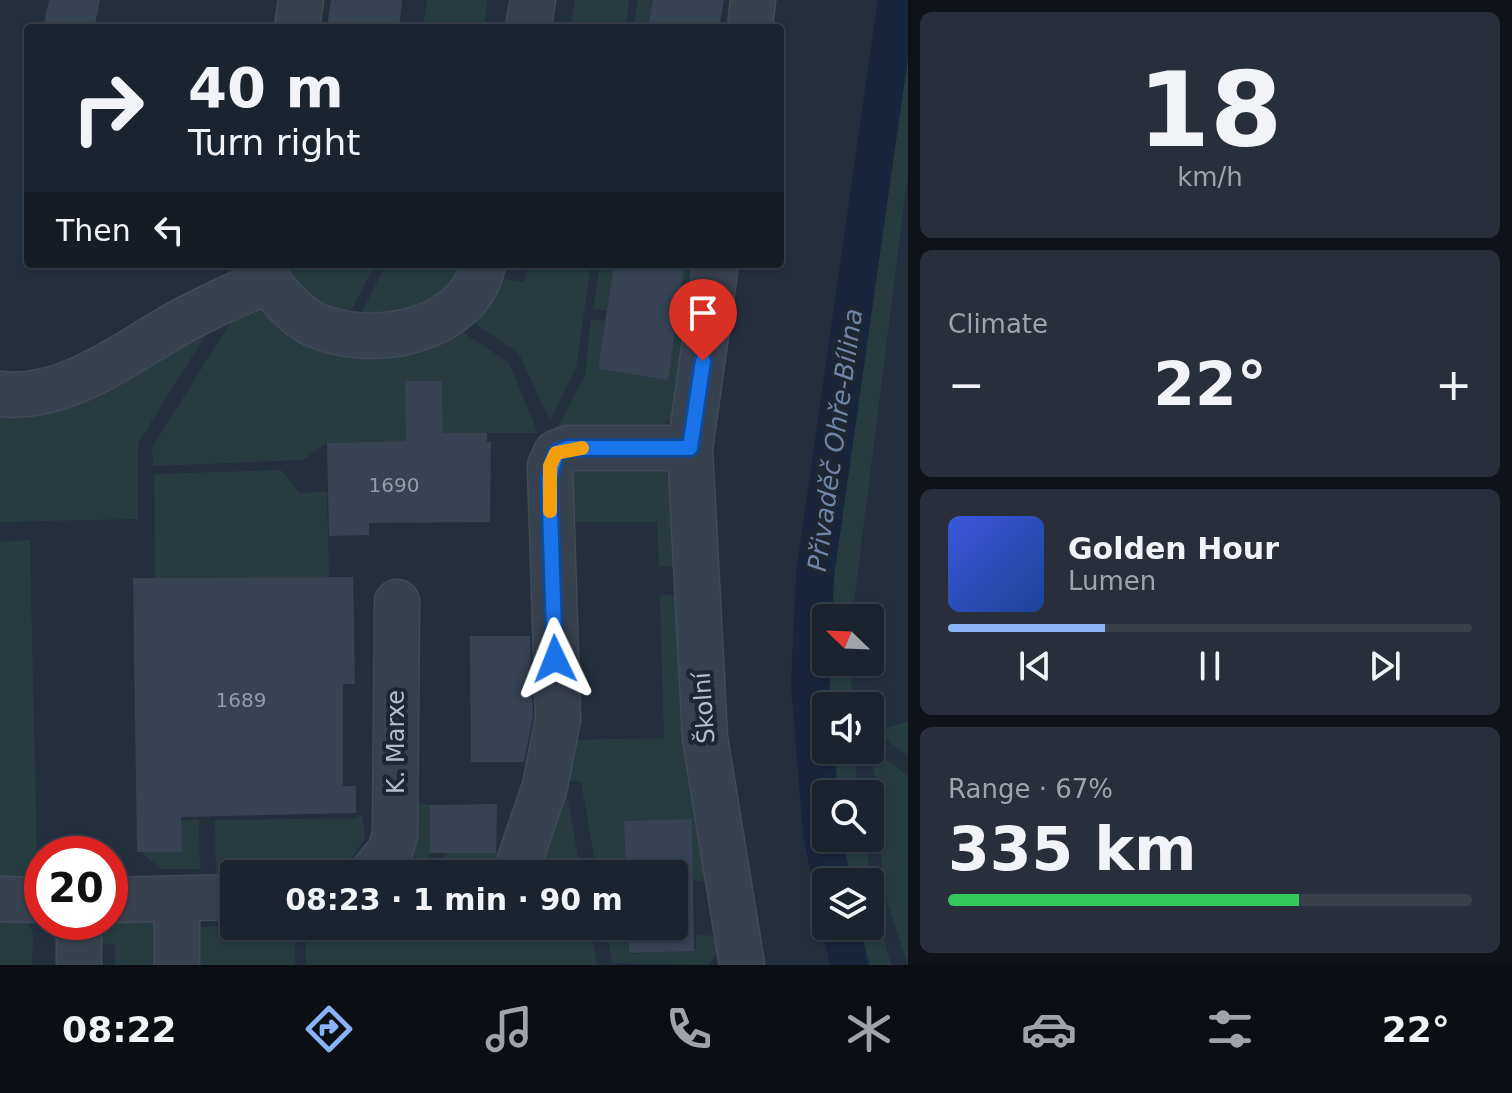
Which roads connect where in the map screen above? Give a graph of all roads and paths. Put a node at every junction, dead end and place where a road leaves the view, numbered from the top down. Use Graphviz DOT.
graph roads {
  1 [pos="301,0"];
  2 [pos="533,0"];
  3 [pos="753,0"];
  4 [pos="298,24"];
  5 [pos="529,24"];
  6 [pos="750,24"];
  7 [pos="482,268"];
  8 [pos="715,268"];
  9 [pos="267,273"];
  10 [pos="0,394"];
  11 [pos="690,448"];
  12 [pos="397,602"];
  13 [pos="383,860"];
  14 [pos="520,860"];
  15 [pos="220,897"];
  16 [pos="0,899"];
  17 [pos="177,899"];
  18 [pos="24,900"];
  19 [pos="128,900"];
  20 [pos="79,940"];
  21 [pos="79,965"];
  22 [pos="177,965"];
  23 [pos="742,965"];
  1 -- 4 [label="street"];
  2 -- 5 [label="street"];
  3 -- 6 [label="street"];
  7 -- 9 [label="street"];
  8 -- 11 [label="street, Školní"];
  9 -- 10 [label="street"];
  11 -- 14 [label="street"];
  11 -- 23 [label="street, Školní"];
  12 -- 13 [label="street, K. Marxe"];
  15 -- 17 [label="street"];
  16 -- 18 [label="street"];
  17 -- 19 [label="street"];
  17 -- 22 [label="street"];
  20 -- 21 [label="street"];
}
